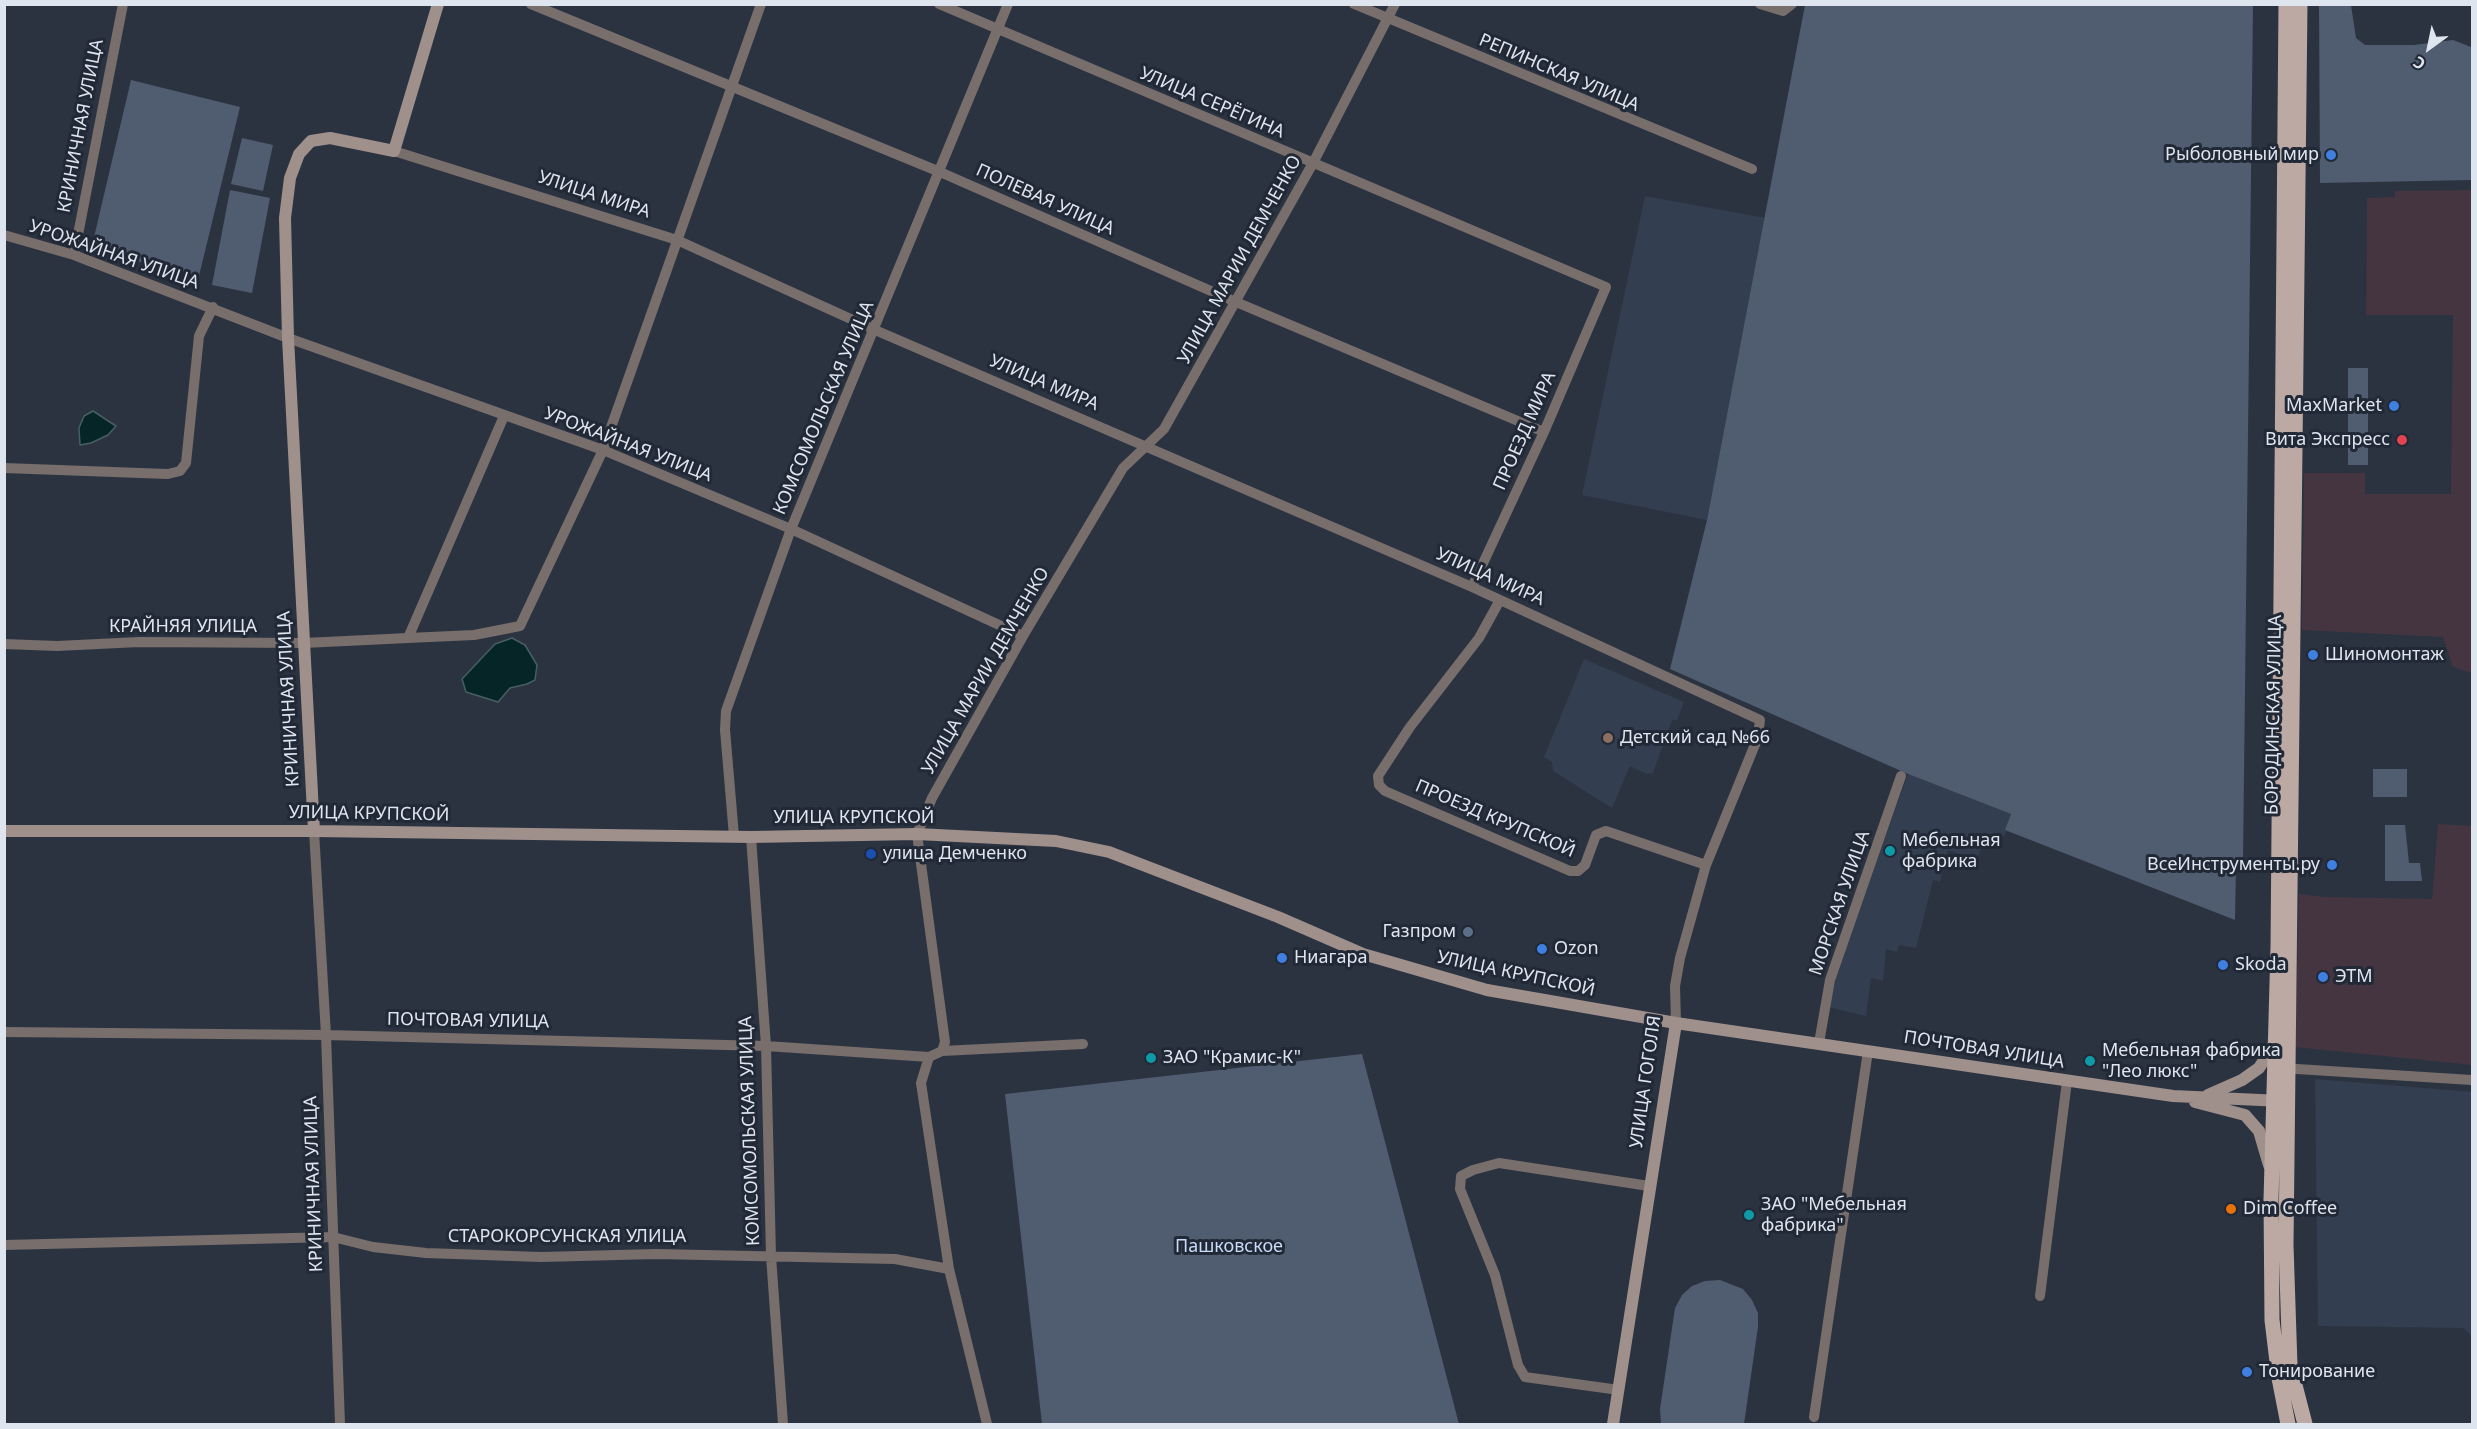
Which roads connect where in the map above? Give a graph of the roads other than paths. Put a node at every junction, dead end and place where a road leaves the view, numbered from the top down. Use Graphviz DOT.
graph roads {
  1 [pos="123,4"];
  2 [pos="438,4"];
  3 [pos="531,4"];
  4 [pos="761,4"];
  5 [pos="939,4"];
  6 [pos="1008,4"];
  7 [pos="1354,4"];
  8 [pos="1395,4"];
  9 [pos="1760,4"];
  10 [pos="2286,4"];
  11 [pos="2300,4"];
  12 [pos="1792,5"];
  13 [pos="1388,19"];
  14 [pos="997,30"];
  15 [pos="731,84"];
  16 [pos="394,151"];
  17 [pos="299,154"];
  18 [pos="1313,163"];
  19 [pos="1752,169"];
  20 [pos="940,172"];
  21 [pos="4,235"];
  22 [pos="677,240"];
  23 [pos="74,255"];
  24 [pos="1606,287"];
  25 [pos="1236,302"];
  26 [pos="213,307"];
  27 [pos="875,330"];
  28 [pos="288,338"];
  29 [pos="504,416"];
  30 [pos="1544,432"];
  31 [pos="1146,447"];
  32 [pos="603,450"];
  33 [pos="4,468"];
  34 [pos="791,529"];
  35 [pos="1472,587"];
  36 [pos="1500,600"];
  37 [pos="1023,636"];
  38 [pos="408,638"];
  39 [pos="304,643"];
  40 [pos="4,644"];
  41 [pos="1760,720"];
  42 [pos="1901,776"];
  43 [pos="4,831"];
  44 [pos="314,831"];
  45 [pos="917,834"];
  46 [pos="734,836"];
  47 [pos="751,837"];
  48 [pos="1707,865"];
  49 [pos="1676,1023"];
  50 [pos="4,1032"];
  51 [pos="326,1035"];
  52 [pos="2276,1042"];
  53 [pos="1819,1043"];
  54 [pos="1083,1044"];
  55 [pos="765,1046"];
  56 [pos="1868,1051"];
  57 [pos="942,1052"];
  58 [pos="929,1057"];
  59 [pos="2282,1068"];
  60 [pos="2472,1080"];
  61 [pos="2067,1082"];
  62 [pos="2174,1096"];
  63 [pos="2205,1097"];
  64 [pos="2280,1101"];
  65 [pos="2271,1172"];
  66 [pos="1649,1186"];
  67 [pos="333,1237"];
  68 [pos="4,1245"];
  69 [pos="771,1256"];
  70 [pos="949,1269"];
  71 [pos="2040,1296"];
  72 [pos="1619,1390"];
  73 [pos="1814,1417"];
  74 [pos="340,1425"];
  75 [pos="783,1425"];
  76 [pos="987,1425"];
  77 [pos="1613,1425"];
  78 [pos="2288,1425"];
  79 [pos="2305,1425"];
  1 -- 23 [label="street, КРИНИЧНАЯ УЛИЦА"];
  2 -- 16 [label="street"];
  3 -- 15 [label="street, ПОЛЕВАЯ УЛИЦА"];
  4 -- 15 [label="street"];
  5 -- 14 [label="street, УЛИЦА СЕРЁГИНА"];
  6 -- 14 [label="street, КОМСОМОЛЬСКАЯ УЛИЦА"];
  7 -- 13 [label="street, РЕПИНСКАЯ УЛИЦА"];
  8 -- 13 [label="street, УЛИЦА МАРИИ ДЕМЧЕНКО"];
  9 -- 12 [label="street"];
  10 -- 52 [label="main road, БОРОДИНСКАЯ УЛИЦА"];
  11 -- 59 [label="main road, БОРОДИНСКАЯ УЛИЦА"];
  13 -- 18 [label="street, УЛИЦА МАРИИ ДЕМЧЕНКО"];
  13 -- 19 [label="street, РЕПИНСКАЯ УЛИЦА"];
  14 -- 18 [label="street, УЛИЦА СЕРЁГИНА"];
  14 -- 20 [label="street, КОМСОМОЛЬСКАЯ УЛИЦА"];
  15 -- 20 [label="street, ПОЛЕВАЯ УЛИЦА"];
  15 -- 22 [label="street"];
  16 -- 17 [label="street, УЛИЦА МИРА"];
  16 -- 22 [label="street, УЛИЦА МИРА"];
  17 -- 28 [label="street, КРИНИЧНАЯ УЛИЦА"];
  18 -- 24 [label="street, УЛИЦА СЕРЁГИНА"];
  18 -- 25 [label="street, УЛИЦА МАРИИ ДЕМЧЕНКО"];
  20 -- 25 [label="street, ПОЛЕВАЯ УЛИЦА"];
  20 -- 27 [label="street, КОМСОМОЛЬСКАЯ УЛИЦА"];
  21 -- 23 [label="street, УРОЖАЙНАЯ УЛИЦА"];
  22 -- 27 [label="street, УЛИЦА МИРА"];
  22 -- 32 [label="street"];
  23 -- 26 [label="street, УРОЖАЙНАЯ УЛИЦА"];
  24 -- 30 [label="street, ПРОЕЗД МИРА"];
  25 -- 30 [label="street, ПОЛЕВАЯ УЛИЦА"];
  25 -- 31 [label="street, УЛИЦА МАРИИ ДЕМЧЕНКО"];
  26 -- 28 [label="street, УРОЖАЙНАЯ УЛИЦА"];
  26 -- 33 [label="street, УРОЖАЙНАЯ УЛИЦА"];
  27 -- 31 [label="street, УЛИЦА МИРА"];
  27 -- 34 [label="street, КОМСОМОЛЬСКАЯ УЛИЦА"];
  28 -- 29 [label="street, УРОЖАЙНАЯ УЛИЦА"];
  28 -- 39 [label="street, КРИНИЧНАЯ УЛИЦА"];
  29 -- 32 [label="street, УРОЖАЙНАЯ УЛИЦА"];
  29 -- 38 [label="street"];
  30 -- 35 [label="street, ПРОЕЗД МИРА"];
  31 -- 35 [label="street, УЛИЦА МИРА"];
  31 -- 37 [label="street, УЛИЦА МАРИИ ДЕМЧЕНКО"];
  32 -- 34 [label="street, УРОЖАЙНАЯ УЛИЦА"];
  32 -- 38 [label="street, КРАЙНЯЯ УЛИЦА"];
  34 -- 37 [label="street, УРОЖАЙНАЯ УЛИЦА"];
  34 -- 46 [label="street, КОМСОМОЛЬСКАЯ УЛИЦА"];
  35 -- 36 [label="street, УЛИЦА МИРА"];
  36 -- 41 [label="street, УЛИЦА МИРА"];
  36 -- 48 [label="street, ПРОЕЗД КРУПСКОЙ"];
  37 -- 45 [label="street, УЛИЦА МАРИИ ДЕМЧЕНКО"];
  38 -- 39 [label="street, КРАЙНЯЯ УЛИЦА"];
  39 -- 40 [label="street, КРАЙНЯЯ УЛИЦА"];
  39 -- 44 [label="street, КРИНИЧНАЯ УЛИЦА"];
  41 -- 48 [label="street, УЛИЦА ГОГОЛЯ"];
  42 -- 53 [label="street, МОРСКАЯ УЛИЦА"];
  43 -- 44 [label="street, УЛИЦА КРУПСКОЙ"];
  44 -- 46 [label="street, УЛИЦА КРУПСКОЙ"];
  44 -- 51 [label="street, КРИНИЧНАЯ УЛИЦА"];
  45 -- 47 [label="street, УЛИЦА КРУПСКОЙ"];
  45 -- 49 [label="street, УЛИЦА КРУПСКОЙ"];
  45 -- 57 [label="street"];
  46 -- 47 [label="street, УЛИЦА КРУПСКОЙ"];
  47 -- 55 [label="street, КОМСОМОЛЬСКАЯ УЛИЦА"];
  48 -- 49 [label="street, УЛИЦА ГОГОЛЯ"];
  49 -- 53 [label="street, ПОЧТОВАЯ УЛИЦА"];
  49 -- 66 [label="street, УЛИЦА ГОГОЛЯ"];
  50 -- 51 [label="street, ПОЧТОВАЯ УЛИЦА"];
  51 -- 55 [label="street, ПОЧТОВАЯ УЛИЦА"];
  51 -- 67 [label="street, КРИНИЧНАЯ УЛИЦА"];
  52 -- 59 [label="main road, БОРОДИНСКАЯ УЛИЦА"];
  52 -- 63 [label="street"];
  53 -- 56 [label="street, ПОЧТОВАЯ УЛИЦА"];
  54 -- 57 [label="street"];
  55 -- 58 [label="street, ПОЧТОВАЯ УЛИЦА"];
  55 -- 69 [label="street, КОМСОМОЛЬСКАЯ УЛИЦА"];
  56 -- 61 [label="street, ПОЧТОВАЯ УЛИЦА"];
  56 -- 73 [label="street"];
  57 -- 58 [label="street"];
  58 -- 70 [label="street"];
  59 -- 60 [label="street"];
  59 -- 64 [label="main road, БОРОДИНСКАЯ УЛИЦА"];
  61 -- 62 [label="street, ПОЧТОВАЯ УЛИЦА"];
  61 -- 71 [label="street"];
  62 -- 63 [label="street, ПОЧТОВАЯ УЛИЦА"];
  62 -- 65 [label="street"];
  63 -- 64 [label="street, ПОЧТОВАЯ УЛИЦА"];
  64 -- 65 [label="main road, БОРОДИНСКАЯ УЛИЦА"];
  64 -- 79 [label="main road, БОРОДИНСКАЯ УЛИЦА"];
  65 -- 78 [label="main road, БОРОДИНСКАЯ УЛИЦА"];
  66 -- 72 [label="street, УЛИЦА ГОГОЛЯ"];
  66 -- 72 [label="street"];
  67 -- 68 [label="street, СТАРОКОРСУНСКАЯ УЛИЦА"];
  67 -- 69 [label="street, СТАРОКОРСУНСКАЯ УЛИЦА"];
  67 -- 74 [label="street, КРИНИЧНАЯ УЛИЦА"];
  69 -- 70 [label="street, СТАРОКОРСУНСКАЯ УЛИЦА"];
  69 -- 75 [label="street, КОМСОМОЛЬСКАЯ УЛИЦА"];
  70 -- 76 [label="street"];
  72 -- 77 [label="street, УЛИЦА ГОГОЛЯ"];
}
